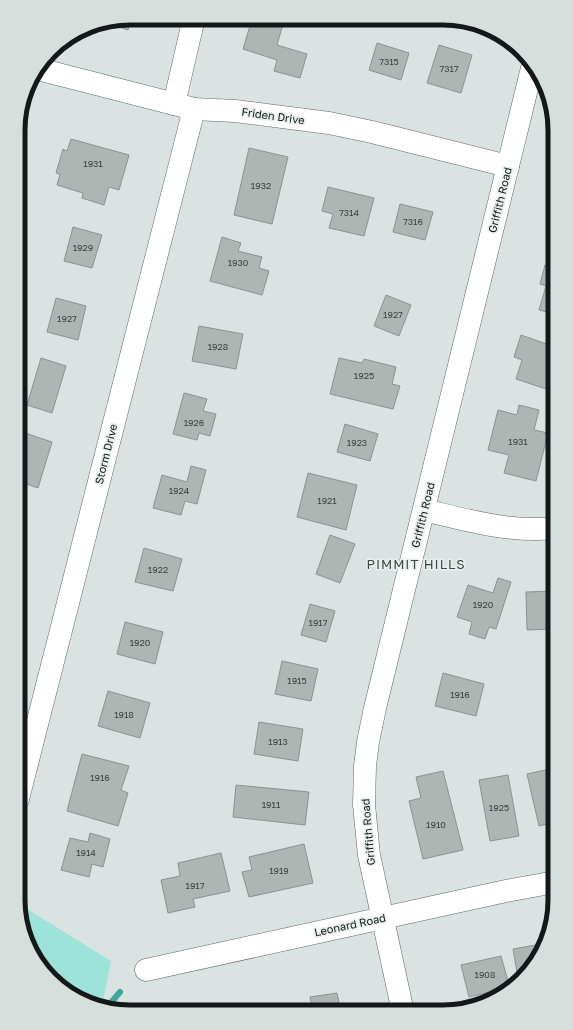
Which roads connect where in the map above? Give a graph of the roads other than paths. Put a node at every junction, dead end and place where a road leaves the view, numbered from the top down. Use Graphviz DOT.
graph roads {
  1 [pos="193,25"];
  2 [pos="44,70"];
  3 [pos="531,73"];
  4 [pos="184,106"];
  5 [pos="508,166"];
  6 [pos="424,510"];
  7 [pos="548,529"];
  8 [pos="25,770"];
  9 [pos="548,883"];
  10 [pos="382,918"];
  11 [pos="146,970"];
  12 [pos="401,1005"];
  1 -- 4 [label="street, Storm Drive"];
  2 -- 4 [label="street, Friden Drive"];
  3 -- 5 [label="street, Griffith Road"];
  4 -- 5 [label="street, Friden Drive"];
  4 -- 8 [label="street, Storm Drive"];
  5 -- 6 [label="street, Griffith Road"];
  6 -- 7 [label="street"];
  6 -- 10 [label="street, Griffith Road"];
  9 -- 10 [label="street, Leonard Road"];
  10 -- 11 [label="street, Leonard Road"];
  10 -- 12 [label="street, Griffith Road"];
}
